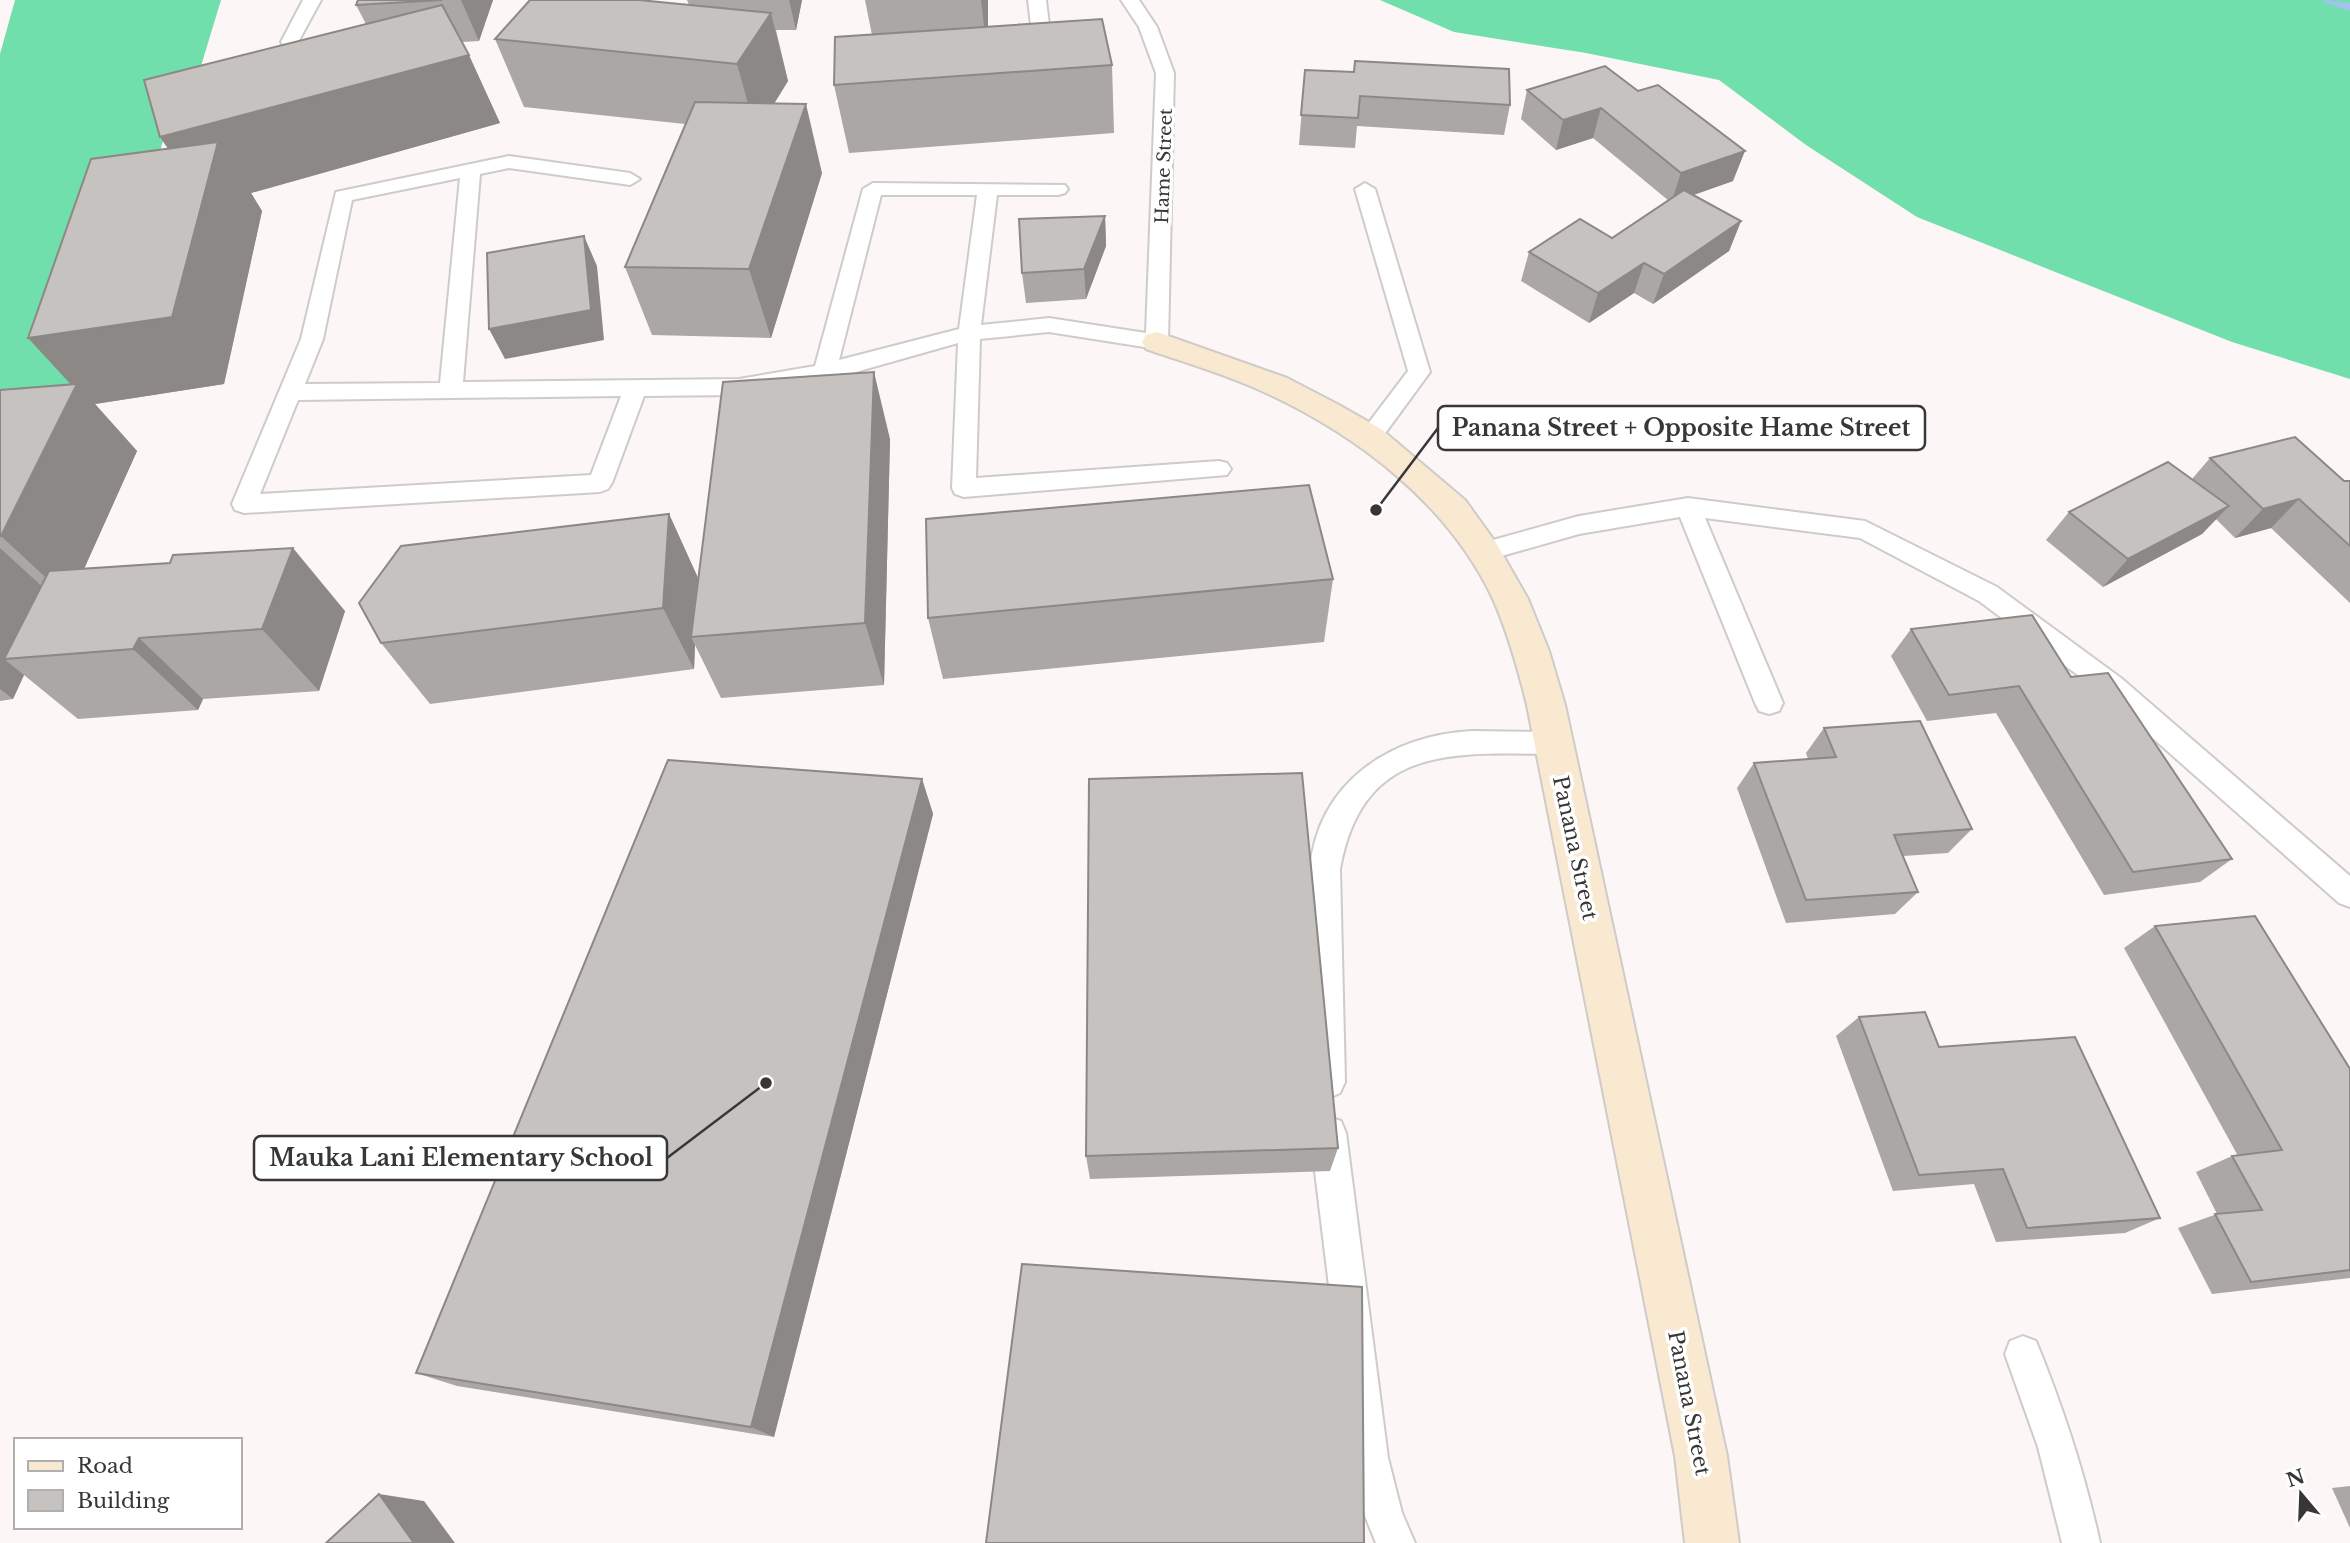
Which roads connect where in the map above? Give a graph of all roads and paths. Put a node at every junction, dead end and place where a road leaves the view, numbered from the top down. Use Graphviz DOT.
graph roads {
  1 [pos="312,0"];
  2 [pos="1037,0"];
  3 [pos="1129,0"];
  4 [pos="290,42"];
  5 [pos="1043,50"];
  6 [pos="471,170"];
  7 [pos="630,179"];
  8 [pos="988,188"];
  9 [pos="1058,188"];
  10 [pos="1364,189"];
  11 [pos="970,334"];
  12 [pos="1157,342"];
  13 [pos="824,373"];
  14 [pos="635,390"];
  15 [pos="451,391"];
  16 [pos="293,393"];
  17 [pos="1370,437"];
  18 [pos="1219,469"];
  19 [pos="1688,507"];
  20 [pos="1484,552"];
  21 [pos="1769,703"];
  22 [pos="1553,743"];
  23 [pos="2350,894"];
  24 [pos="2023,1354"];
  25 [pos="1396,1543"];
  26 [pos="1712,1543"];
  27 [pos="2081,1543"];
  1 -- 4 [label="lane"];
  2 -- 5 [label="lane"];
  3 -- 12 [label="lane, Hame Street"];
  6 -- 7 [label="lane"];
  6 -- 15 [label="lane"];
  6 -- 16 [label="lane"];
  8 -- 9 [label="lane"];
  8 -- 11 [label="lane"];
  8 -- 13 [label="lane"];
  10 -- 17 [label="lane"];
  11 -- 12 [label="lane"];
  11 -- 13 [label="lane"];
  11 -- 18 [label="lane"];
  12 -- 17 [label="street, Panana Street"];
  13 -- 14 [label="lane"];
  14 -- 15 [label="lane"];
  14 -- 16 [label="lane"];
  15 -- 16 [label="lane"];
  17 -- 20 [label="street, Panana Street"];
  19 -- 20 [label="lane"];
  19 -- 21 [label="lane"];
  19 -- 23 [label="lane"];
  20 -- 22 [label="street, Panana Street"];
  22 -- 25 [label="lane"];
  22 -- 26 [label="street, Panana Street"];
  24 -- 27 [label="lane"];
}
